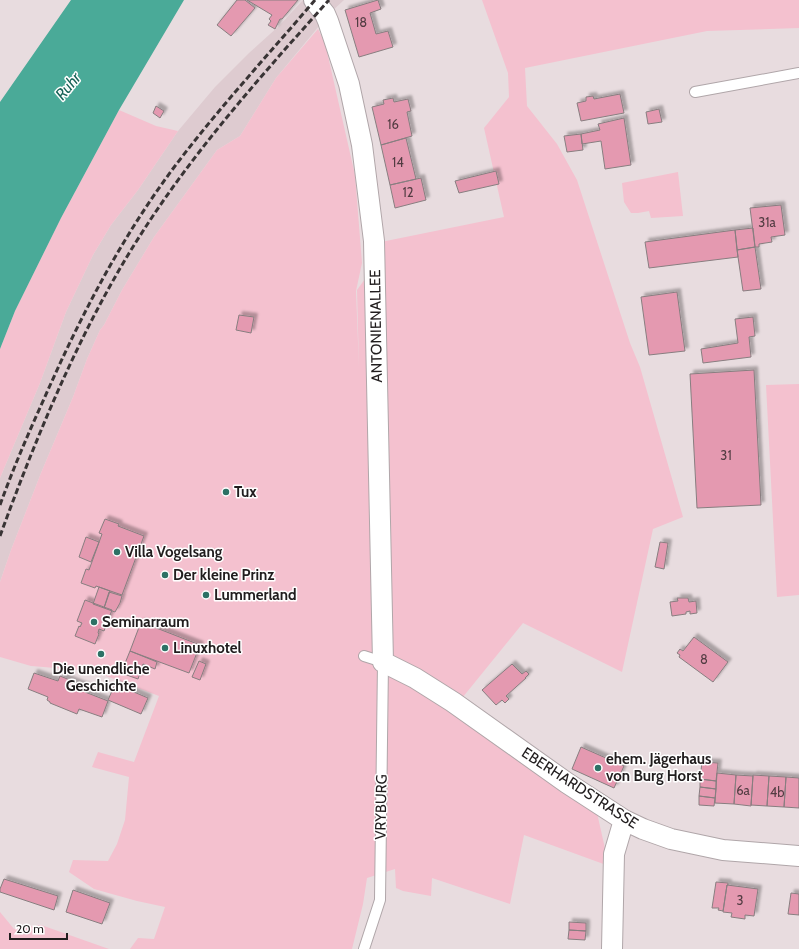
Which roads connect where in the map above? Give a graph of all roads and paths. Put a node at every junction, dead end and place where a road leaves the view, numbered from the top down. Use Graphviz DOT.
graph roads {
  1 [pos="314,0"];
  2 [pos="799,73"];
  3 [pos="695,92"];
  4 [pos="364,656"];
  5 [pos="383,662"];
  6 [pos="624,820"];
  7 [pos="799,856"];
  8 [pos="364,949"];
  9 [pos="612,949"];
  1 -- 5 [label="street, ANTONIENALLEE"];
  2 -- 3 [label="lane"];
  4 -- 5 [label="lane"];
  5 -- 6 [label="street, EBERHARDSTRASSE"];
  5 -- 8 [label="lane, VRYBURG"];
  6 -- 7 [label="street, EBERHARDSTRASSE"];
  6 -- 9 [label="street"];
}
